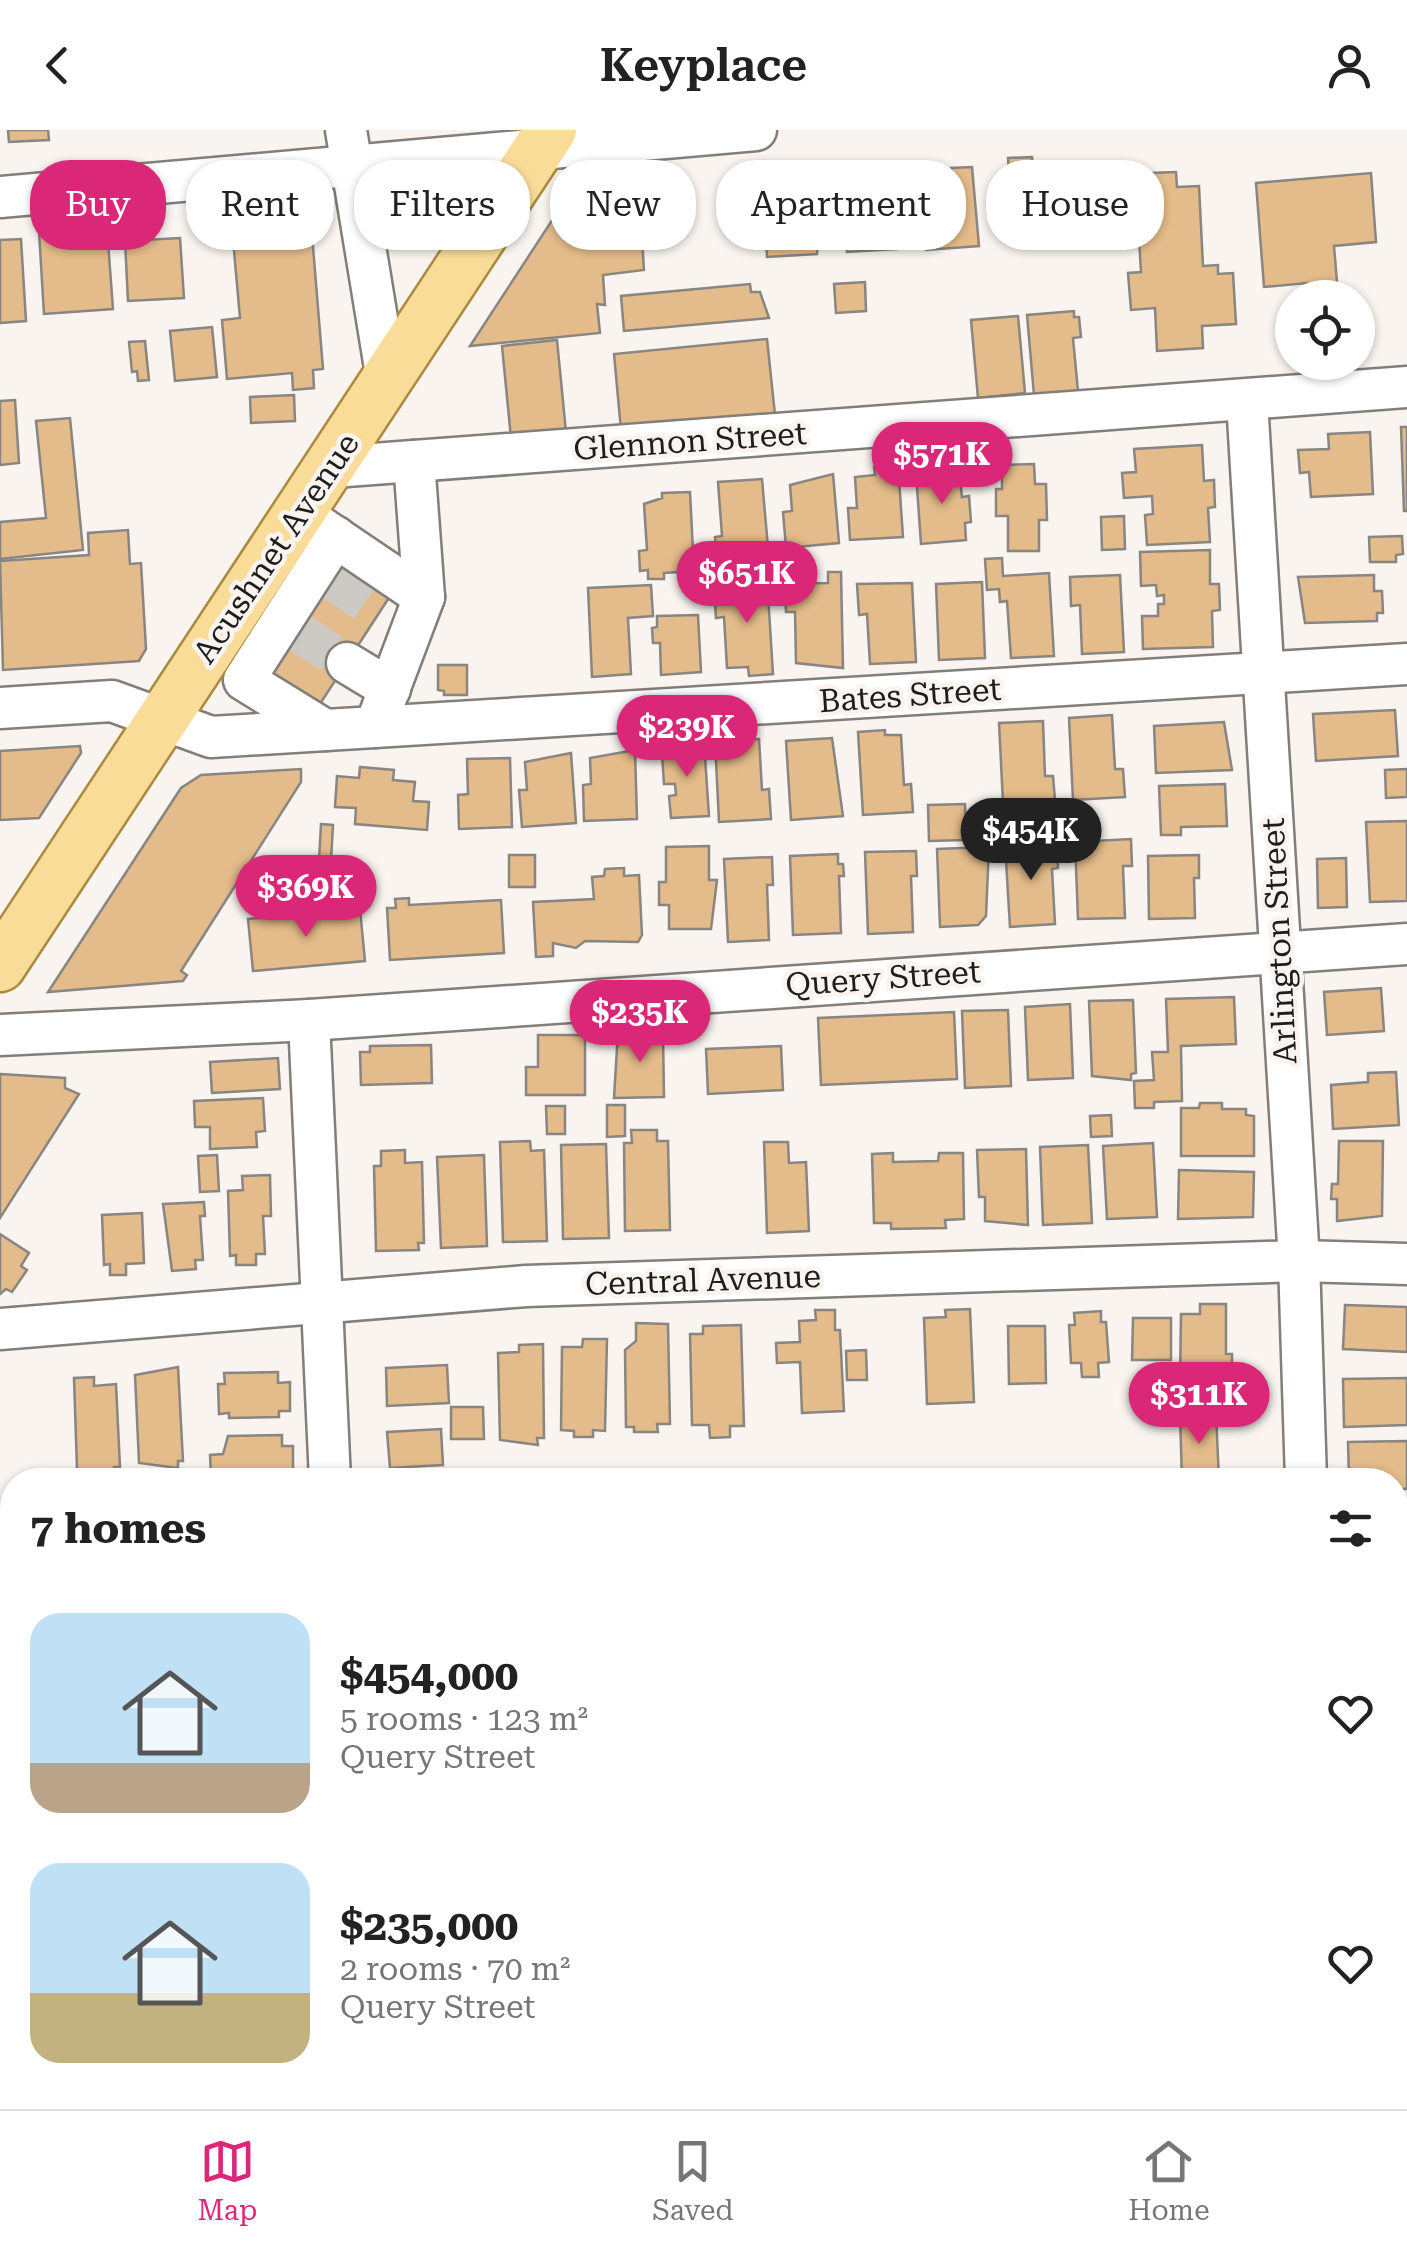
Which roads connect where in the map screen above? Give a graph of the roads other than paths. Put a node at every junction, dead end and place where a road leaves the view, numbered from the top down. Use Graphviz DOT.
graph roads {
  1 [pos="756,130"];
  2 [pos="545,139"];
  3 [pos="348,147"];
  4 [pos="0,198"];
  5 [pos="387,380"];
  6 [pos="1407,387"];
  7 [pos="1247,401"];
  8 [pos="414,461"];
  9 [pos="332,466"];
  10 [pos="321,550"];
  11 [pos="405,614"];
  12 [pos="347,663"];
  13 [pos="1407,664"];
  14 [pos="225,668"];
  15 [pos="1263,673"];
  16 [pos="390,688"];
  17 [pos="0,708"];
  18 [pos="161,720"];
  19 [pos="375,728"];
  20 [pos="325,730"];
  21 [pos="1407,944"];
  22 [pos="1279,951"];
  23 [pos="0,966"];
  24 [pos="309,1020"];
  25 [pos="0,1035"];
  26 [pos="1299,1261"];
  27 [pos="1407,1264"];
  28 [pos="320,1303"];
  29 [pos="0,1329"];
  30 [pos="329,1468"];
  31 [pos="1306,1468"];
  1 -- 2 [label="street"];
  2 -- 3 [label="street"];
  2 -- 5 [label="main road, Acushnet Avenue"];
  3 -- 4 [label="street"];
  3 -- 5 [label="street"];
  5 -- 9 [label="main road, Acushnet Avenue"];
  6 -- 7 [label="street, Glennon Street"];
  7 -- 8 [label="street, Glennon Street"];
  7 -- 15 [label="street, Arlington Street"];
  8 -- 9 [label="street, Glennon Street"];
  8 -- 11 [label="street"];
  9 -- 10 [label="main road, Acushnet Avenue"];
  10 -- 11 [label="street"];
  10 -- 14 [label="main road, Acushnet Avenue"];
  10 -- 14 [label="street"];
  11 -- 16 [label="street"];
  12 -- 16 [label="street"];
  13 -- 15 [label="street, Bates Street"];
  14 -- 18 [label="main road, Acushnet Avenue"];
  14 -- 20 [label="street"];
  15 -- 19 [label="street, Bates Street"];
  15 -- 22 [label="street, Arlington Street"];
  16 -- 19 [label="street"];
  17 -- 18 [label="street, Bates Street"];
  18 -- 20 [label="street, Bates Street"];
  18 -- 23 [label="main road, Acushnet Avenue"];
  19 -- 20 [label="street, Bates Street"];
  21 -- 22 [label="street, Query Street"];
  22 -- 24 [label="street, Query Street"];
  22 -- 26 [label="street, Arlington Street"];
  24 -- 25 [label="street, Query Street"];
  24 -- 28 [label="street"];
  26 -- 27 [label="street, Central Avenue"];
  26 -- 28 [label="street, Central Avenue"];
  26 -- 31 [label="street, Arlington Street"];
  28 -- 29 [label="street, Central Avenue"];
  28 -- 30 [label="street"];
}
